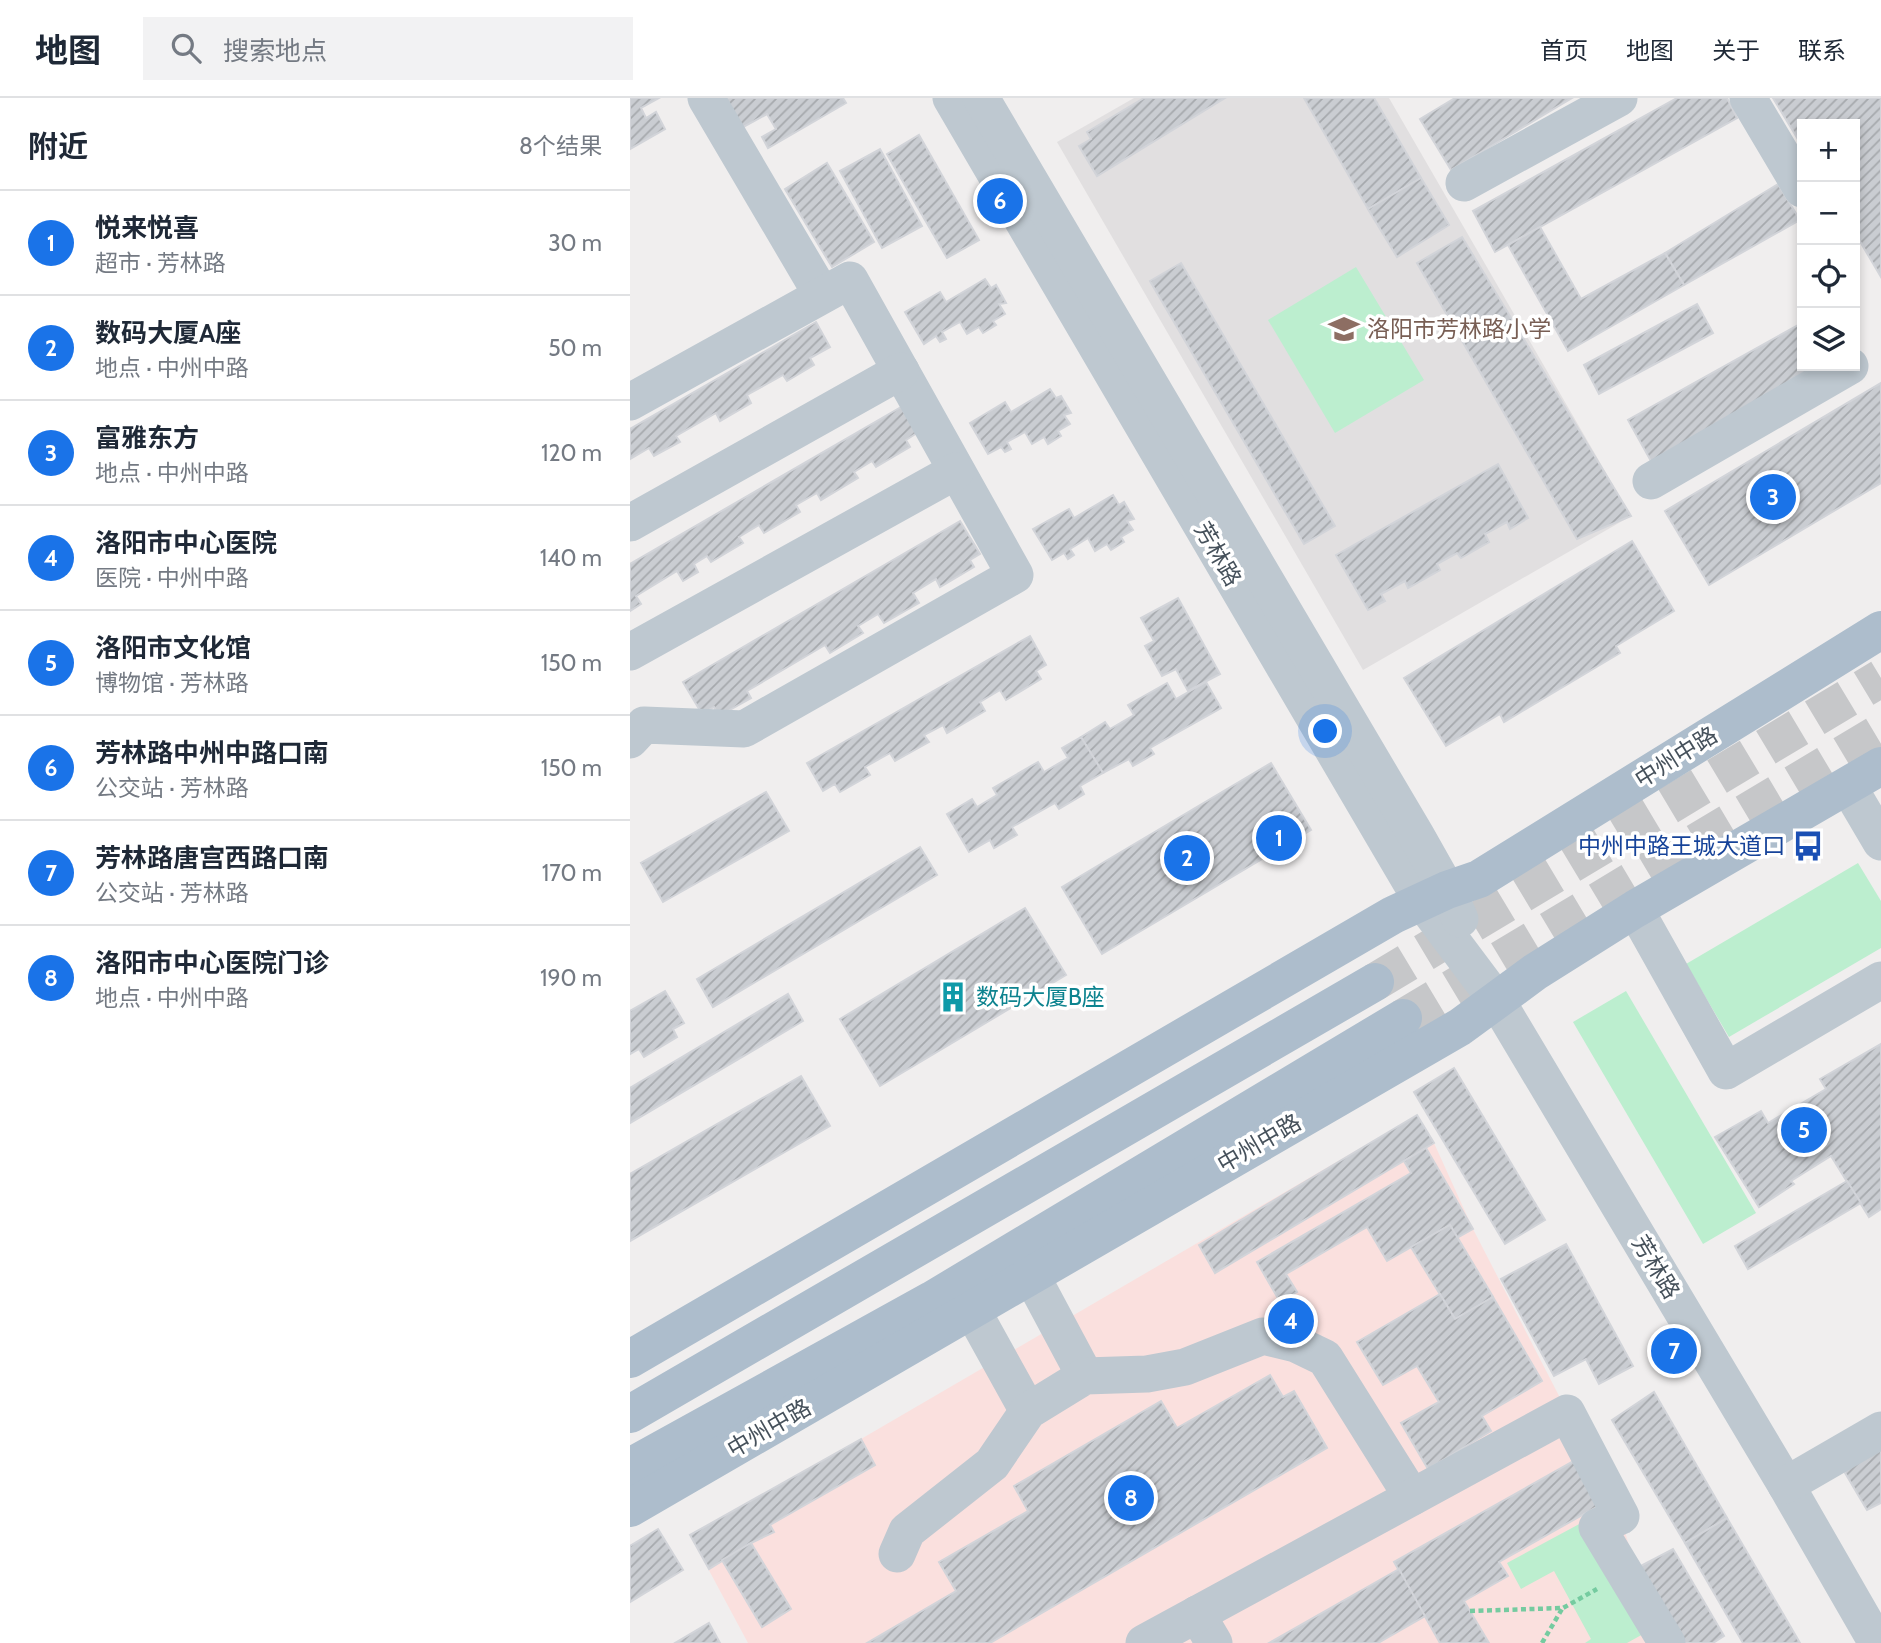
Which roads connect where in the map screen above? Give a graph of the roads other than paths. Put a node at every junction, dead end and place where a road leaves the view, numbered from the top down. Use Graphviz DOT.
graph roads {
  1 [pos="706,98"];
  2 [pos="951,98"];
  3 [pos="981,98"];
  4 [pos="1619,98"];
  5 [pos="1748,98"];
  6 [pos="1798,182"];
  7 [pos="1464,183"];
  8 [pos="822,295"];
  9 [pos="901,370"];
  10 [pos="1841,371"];
  11 [pos="630,402"];
  12 [pos="956,471"];
  13 [pos="1651,481"];
  14 [pos="630,523"];
  15 [pos="1881,630"];
  16 [pos="630,652"];
  17 [pos="635,722"];
  18 [pos="1881,766"];
  19 [pos="1848,786"];
  20 [pos="1881,842"];
  21 [pos="1435,896"];
  22 [pos="1635,909"];
  23 [pos="1881,980"];
  24 [pos="1375,982"];
  25 [pos="1497,1001"];
  26 [pos="1403,1018"];
  27 [pos="1031,1275"];
  28 [pos="732,1300"];
  29 [pos="972,1310"];
  30 [pos="630,1359"];
  31 [pos="1086,1376"];
  32 [pos="630,1398"];
  33 [pos="1028,1410"];
  34 [pos="630,1414"];
  35 [pos="1881,1430"];
  36 [pos="630,1467"];
  37 [pos="1786,1485"];
  38 [pos="1412,1497"];
  39 [pos="630,1508"];
  40 [pos="897,1554"];
  41 [pos="1205,1629"];
  42 [pos="1144,1643"];
  43 [pos="1667,1643"];
  44 [pos="1877,1643"];
  1 -- 8 [label="street"];
  2 -- 21 [label="street, 芳林路"];
  3 -- 21 [label="street, 芳林路"];
  4 -- 7 [label="street"];
  5 -- 6 [label="street"];
  8 -- 9 [label="street"];
  8 -- 11 [label="street"];
  9 -- 12 [label="street"];
  9 -- 14 [label="street"];
  10 -- 13 [label="street"];
  12 -- 16 [label="street"];
  12 -- 17 [label="street"];
  15 -- 21 [label="main road, 中州中路"];
  18 -- 19 [label="main road, 中州中路"];
  19 -- 20 [label="street"];
  19 -- 22 [label="main road, 中州中路"];
  21 -- 25 [label="street, 芳林路"];
  21 -- 28 [label="main road, 中州中路"];
  22 -- 23 [label="street"];
  22 -- 25 [label="main road, 中州中路"];
  24 -- 34 [label="main road"];
  25 -- 27 [label="main road, 中州中路"];
  25 -- 37 [label="street, 芳林路"];
  26 -- 36 [label="main road, 中州中路"];
  27 -- 29 [label="main road, 中州中路"];
  27 -- 31 [label="street"];
  28 -- 30 [label="main road, 中州中路"];
  28 -- 32 [label="main road"];
  29 -- 33 [label="street"];
  29 -- 39 [label="main road, 中州中路"];
  31 -- 33 [label="street"];
  31 -- 38 [label="street"];
  33 -- 40 [label="street"];
  35 -- 37 [label="street"];
  37 -- 44 [label="street, 芳林路"];
  38 -- 41 [label="street"];
  38 -- 43 [label="street"];
  41 -- 42 [label="street"];
}
